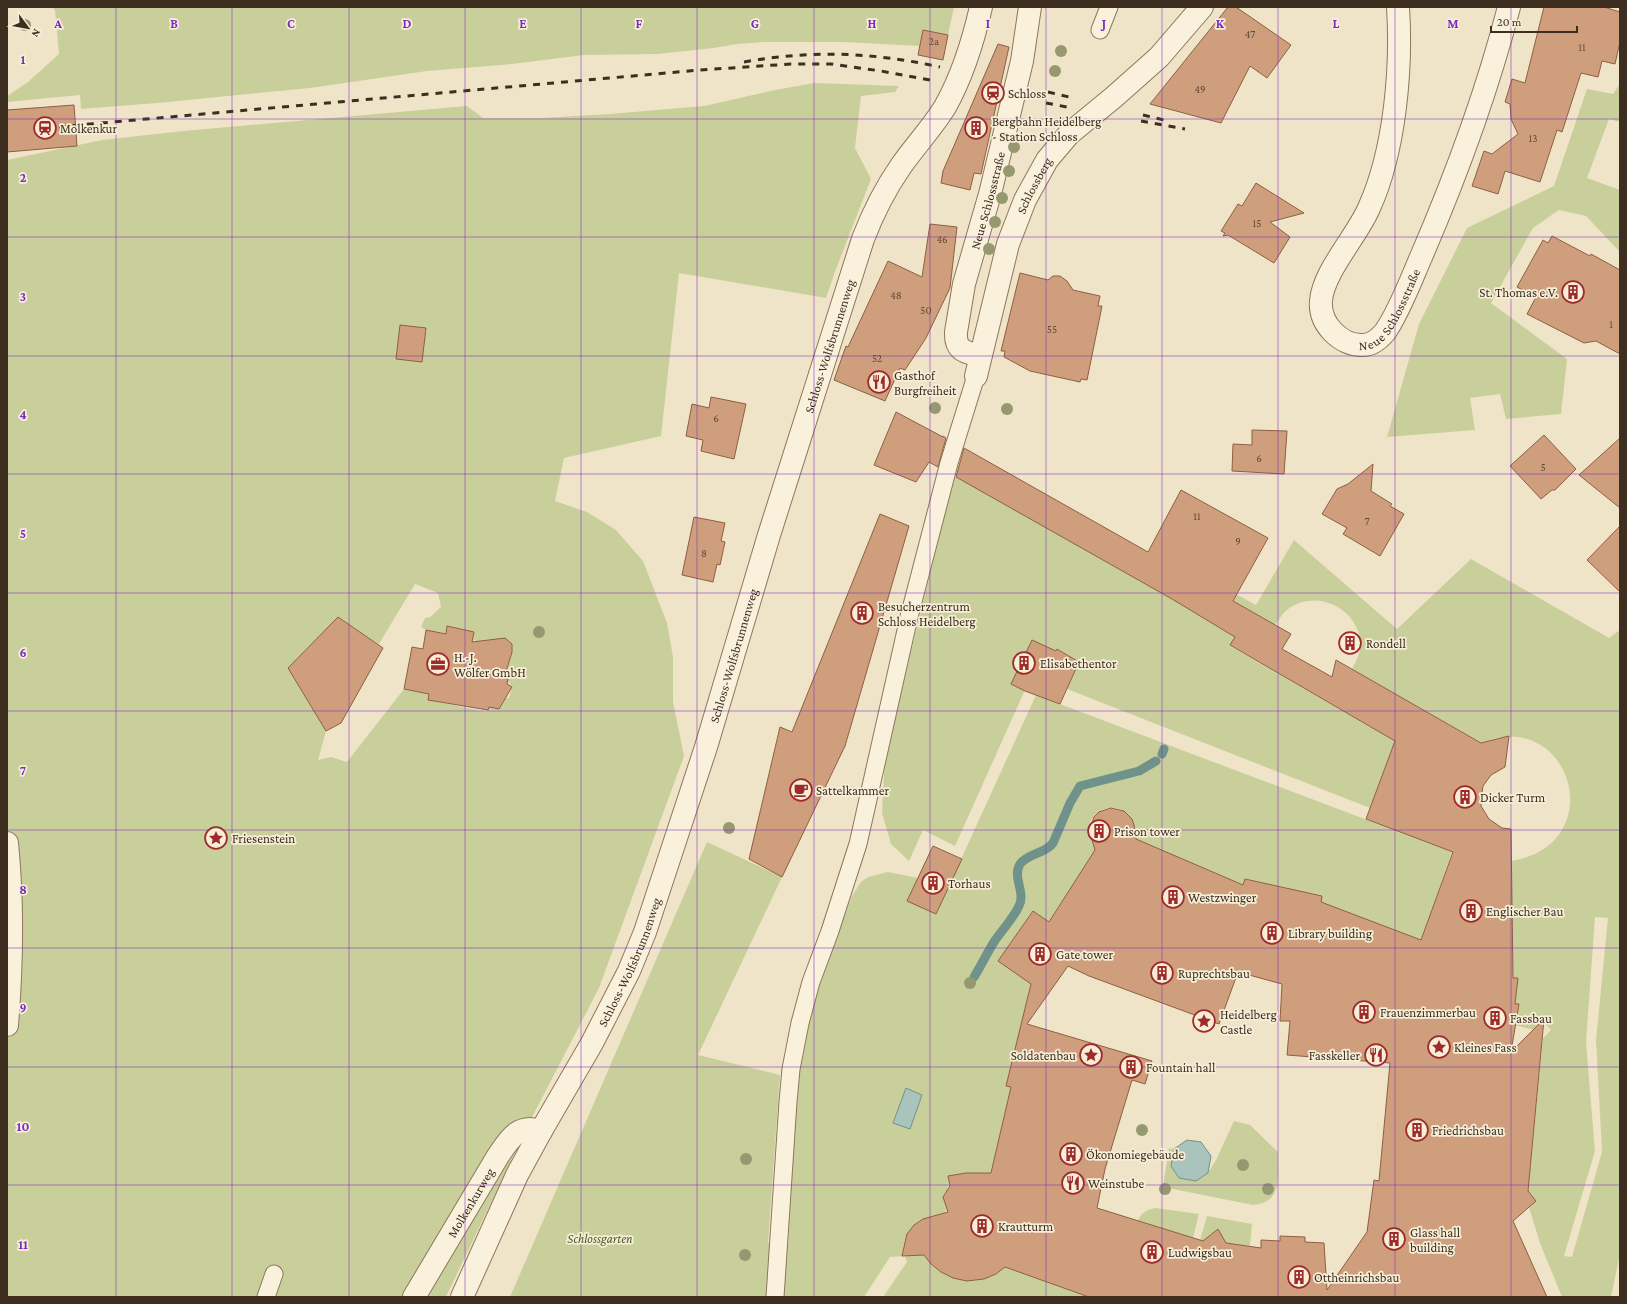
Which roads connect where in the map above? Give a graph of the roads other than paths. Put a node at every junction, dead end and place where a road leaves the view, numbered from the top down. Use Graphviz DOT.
graph roads {
  1 [pos="981,7"];
  2 [pos="1030,7"];
  3 [pos="1109,7"];
  4 [pos="1202,7"];
  5 [pos="1398,7"];
  6 [pos="1509,7"];
  7 [pos="1100,30"];
  8 [pos="978,366"];
  9 [pos="7,843"];
  10 [pos="7,1025"];
  11 [pos="541,1131"];
  12 [pos="274,1274"];
  13 [pos="266,1297"];
  14 [pos="414,1297"];
  15 [pos="462,1297"];
  16 [pos="775,1297"];
  1 -- 11 [label="street, Schloss-Wolfsbrunnenweg"];
  2 -- 8 [label="street, Neue Schlossstraße"];
  3 -- 7 [label="lane"];
  4 -- 8 [label="street, Schlossberg"];
  5 -- 6 [label="street, Neue Schlossstraße"];
  8 -- 16 [label="lane"];
  9 -- 10 [label="street"];
  11 -- 14 [label="street, Molkenkurweg"];
  11 -- 15 [label="street, Schloss-Wolfsbrunnenweg"];
  12 -- 13 [label="lane"];
}
